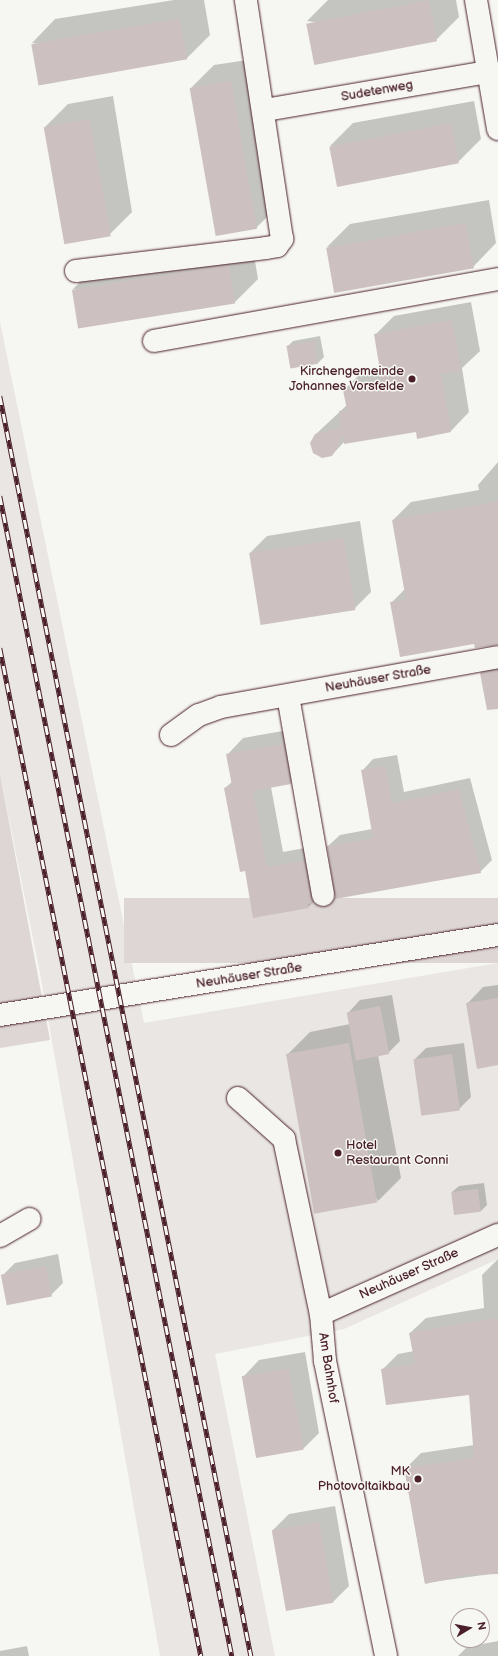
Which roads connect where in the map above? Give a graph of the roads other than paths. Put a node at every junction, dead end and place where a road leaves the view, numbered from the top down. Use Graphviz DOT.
graph roads {
  1 [pos="246,0"];
  2 [pos="476,0"];
  3 [pos="492,80"];
  4 [pos="265,110"];
  5 [pos="498,129"];
  6 [pos="76,271"];
  7 [pos="498,279"];
  8 [pos="154,341"];
  9 [pos="498,657"];
  10 [pos="288,696"];
  11 [pos="171,735"];
  12 [pos="323,895"];
  13 [pos="498,935"];
  14 [pos="0,1015"];
  15 [pos="238,1098"];
  16 [pos="30,1219"];
  17 [pos="498,1235"];
  18 [pos="0,1236"];
  19 [pos="320,1314"];
  20 [pos="386,1656"];
  1 -- 4 [label="street"];
  2 -- 3 [label="street"];
  3 -- 4 [label="street, Sudetenweg"];
  3 -- 5 [label="street"];
  4 -- 6 [label="street"];
  7 -- 8 [label="street"];
  9 -- 10 [label="street, Neuhäuser Straße"];
  10 -- 11 [label="street, Neuhäuser Straße"];
  10 -- 12 [label="street"];
  13 -- 14 [label="street, Neuhäuser Straße"];
  15 -- 19 [label="street, Am Bahnhof"];
  16 -- 18 [label="street"];
  17 -- 19 [label="street, Neuhäuser Straße"];
  19 -- 20 [label="street, Am Bahnhof"];
}
